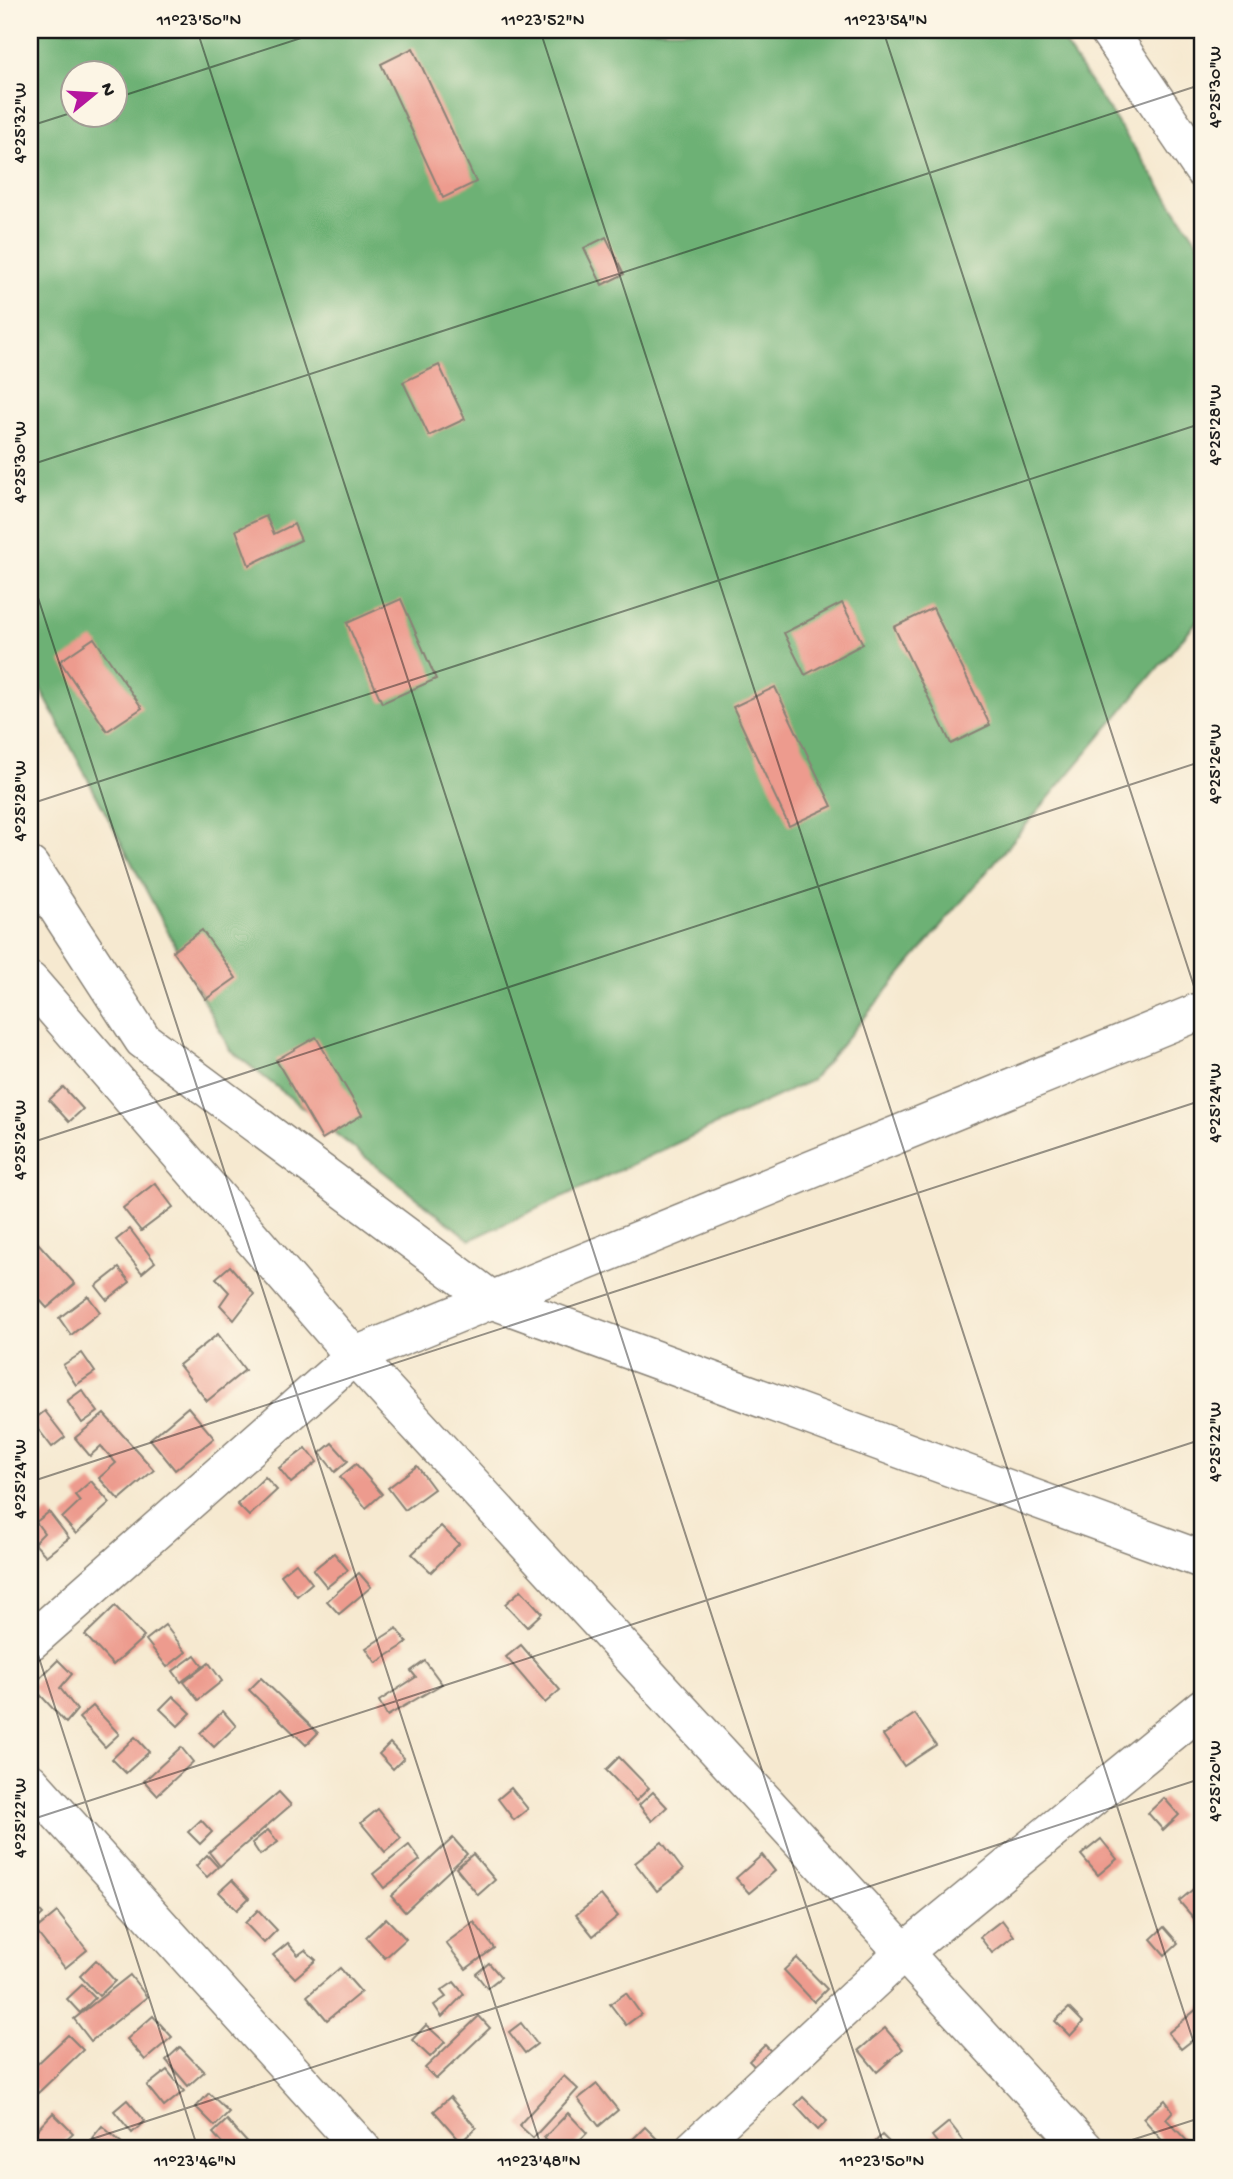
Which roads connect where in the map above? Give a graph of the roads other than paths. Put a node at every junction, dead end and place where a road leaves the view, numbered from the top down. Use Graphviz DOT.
graph roads {
  1 [pos="1108,30"];
  2 [pos="1203,170"];
  3 [pos="30,866"];
  4 [pos="30,981"];
  5 [pos="1203,1010"];
  6 [pos="492,1300"];
  7 [pos="354,1356"];
  8 [pos="1203,1560"];
  9 [pos="30,1642"];
  10 [pos="1203,1707"];
  11 [pos="30,1783"];
  12 [pos="904,1952"];
  13 [pos="362,2149"];
  14 [pos="693,2149"];
  15 [pos="1085,2149"];
  1 -- 2 [label="street"];
  3 -- 6 [label="street"];
  4 -- 7 [label="street"];
  5 -- 6 [label="street"];
  6 -- 7 [label="street"];
  6 -- 8 [label="street"];
  7 -- 9 [label="street"];
  7 -- 12 [label="street"];
  10 -- 12 [label="street"];
  11 -- 13 [label="street"];
  12 -- 14 [label="street"];
  12 -- 15 [label="street"];
}
